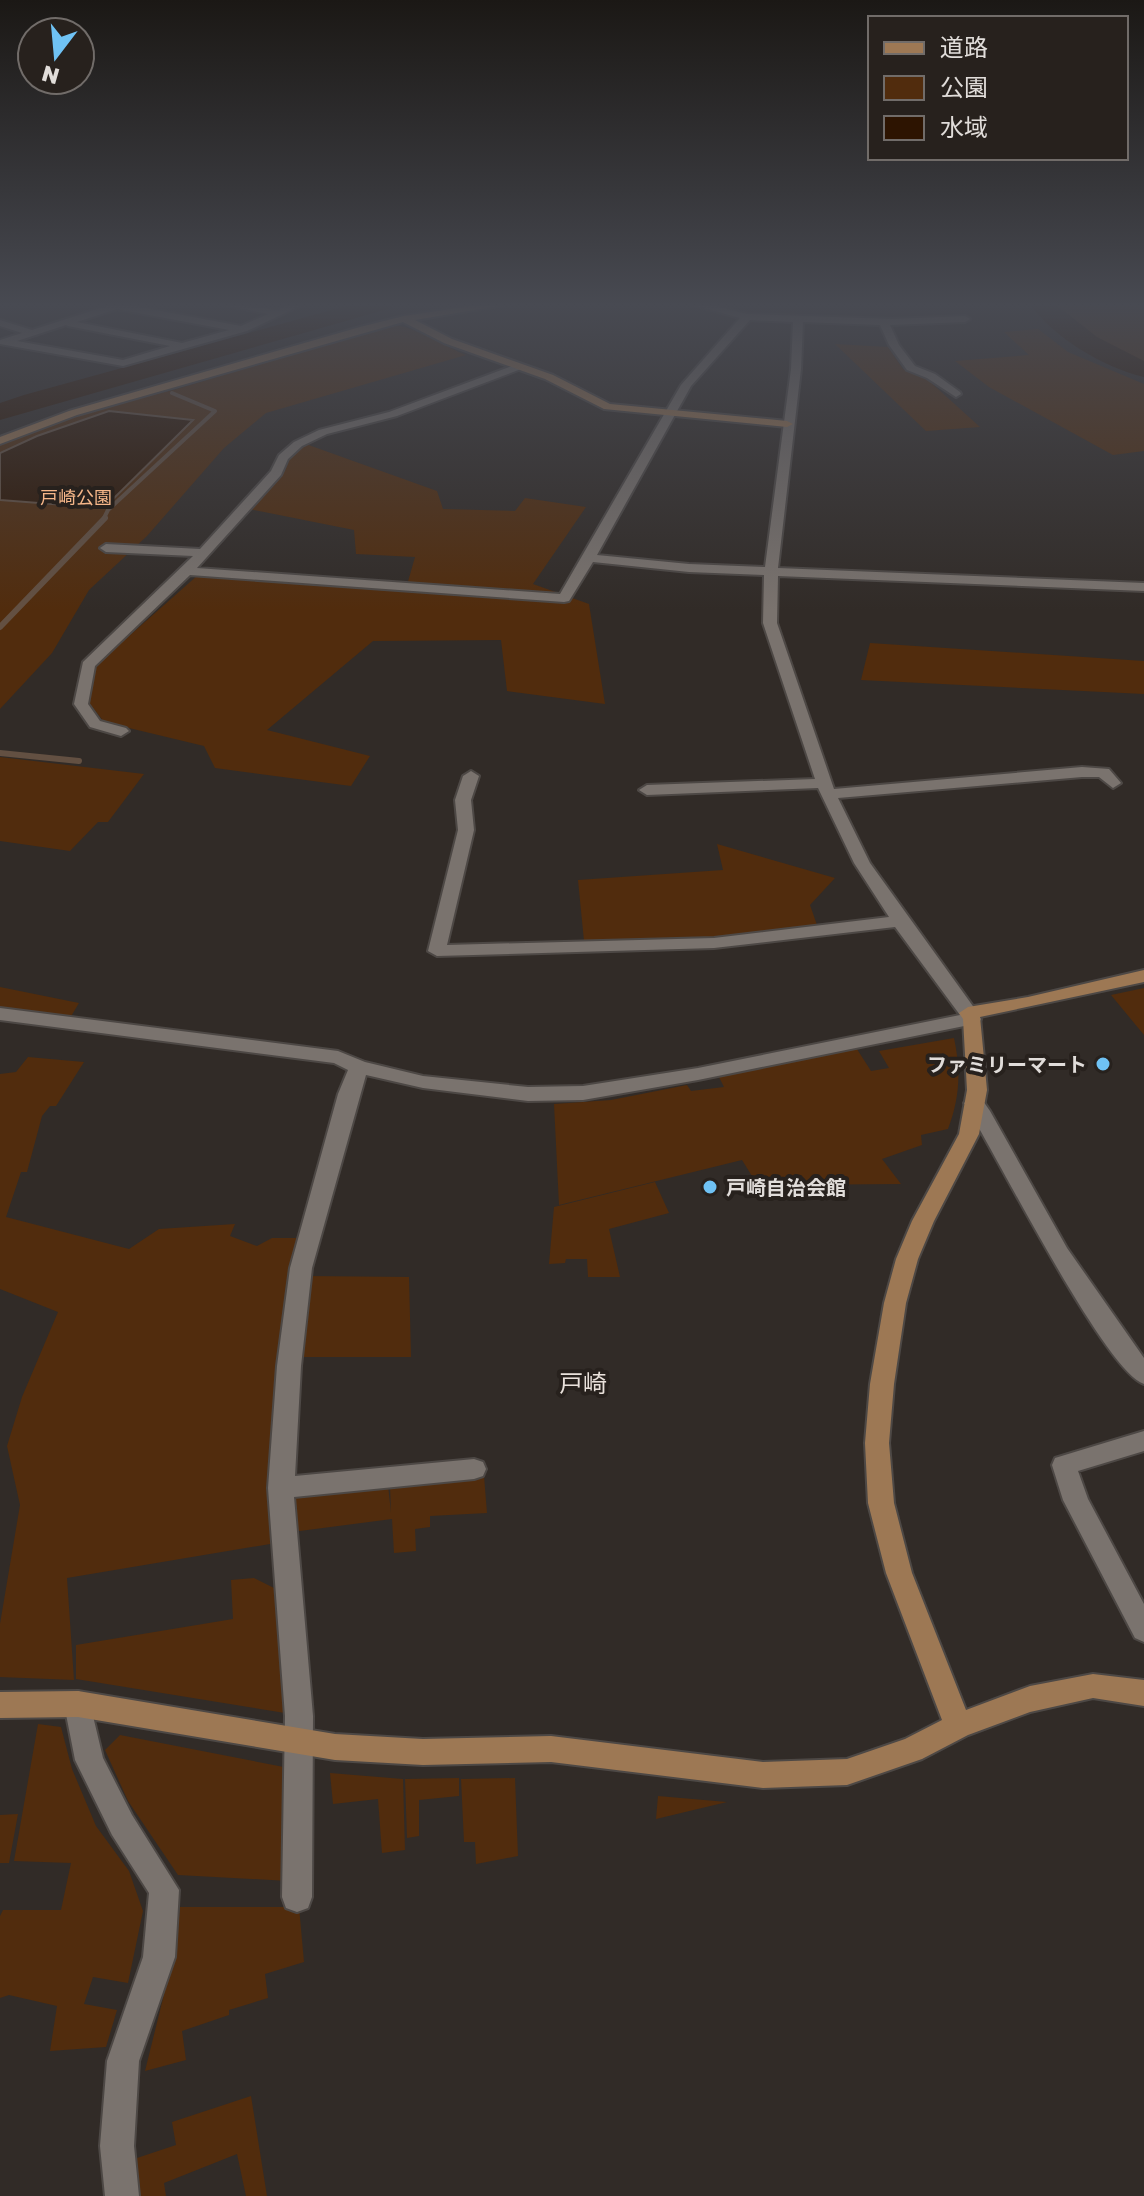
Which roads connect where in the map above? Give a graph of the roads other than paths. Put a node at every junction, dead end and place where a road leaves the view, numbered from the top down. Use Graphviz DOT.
graph roads {
  1 [pos="99,405"];
  2 [pos="415,405"];
  3 [pos="605,405"];
  4 [pos="674,405"];
  5 [pos="790,405"];
  6 [pos="668,414"];
  7 [pos="787,424"];
  8 [pos="0,441"];
  9 [pos="106,548"];
  10 [pos="203,553"];
  11 [pos="589,558"];
  12 [pos="771,570"];
  13 [pos="186,571"];
  14 [pos="1144,587"];
  15 [pos="121,731"];
  16 [pos="471,776"];
  17 [pos="1113,783"];
  18 [pos="827,788"];
  19 [pos="647,790"];
  20 [pos="900,921"];
  21 [pos="1144,976"];
  22 [pos="0,1014"];
  23 [pos="970,1016"];
  24 [pos="359,1067"];
  25 [pos="974,1103"];
  26 [pos="1144,1375"];
  27 [pos="1144,1441"];
  28 [pos="474,1469"];
  29 [pos="281,1488"];
  30 [pos="1144,1630"];
  31 [pos="1144,1693"];
  32 [pos="78,1704"];
  33 [pos="0,1705"];
  34 [pos="958,1726"];
  35 [pos="300,1743"];
  36 [pos="297,1897"];
  37 [pos="122,2196"];
  1 -- 8 [label="street"];
  2 -- 10 [label="street"];
  3 -- 6 [label="street"];
  4 -- 6 [label="street"];
  5 -- 7 [label="street"];
  6 -- 7 [label="street"];
  6 -- 11 [label="street"];
  7 -- 12 [label="street"];
  9 -- 10 [label="street"];
  10 -- 13 [label="street"];
  11 -- 12 [label="street"];
  11 -- 13 [label="street"];
  12 -- 14 [label="street"];
  12 -- 18 [label="street"];
  13 -- 15 [label="street"];
  16 -- 20 [label="street"];
  17 -- 18 [label="street"];
  18 -- 19 [label="street"];
  18 -- 20 [label="street"];
  20 -- 23 [label="street"];
  21 -- 23 [label="street"];
  22 -- 24 [label="street"];
  23 -- 24 [label="street"];
  23 -- 25 [label="street"];
  24 -- 29 [label="street"];
  25 -- 26 [label="street"];
  25 -- 34 [label="street"];
  27 -- 30 [label="street"];
  28 -- 29 [label="street"];
  29 -- 35 [label="street"];
  31 -- 34 [label="street"];
  32 -- 33 [label="street"];
  32 -- 35 [label="street"];
  32 -- 37 [label="street"];
  34 -- 35 [label="street"];
  35 -- 36 [label="street"];
}
